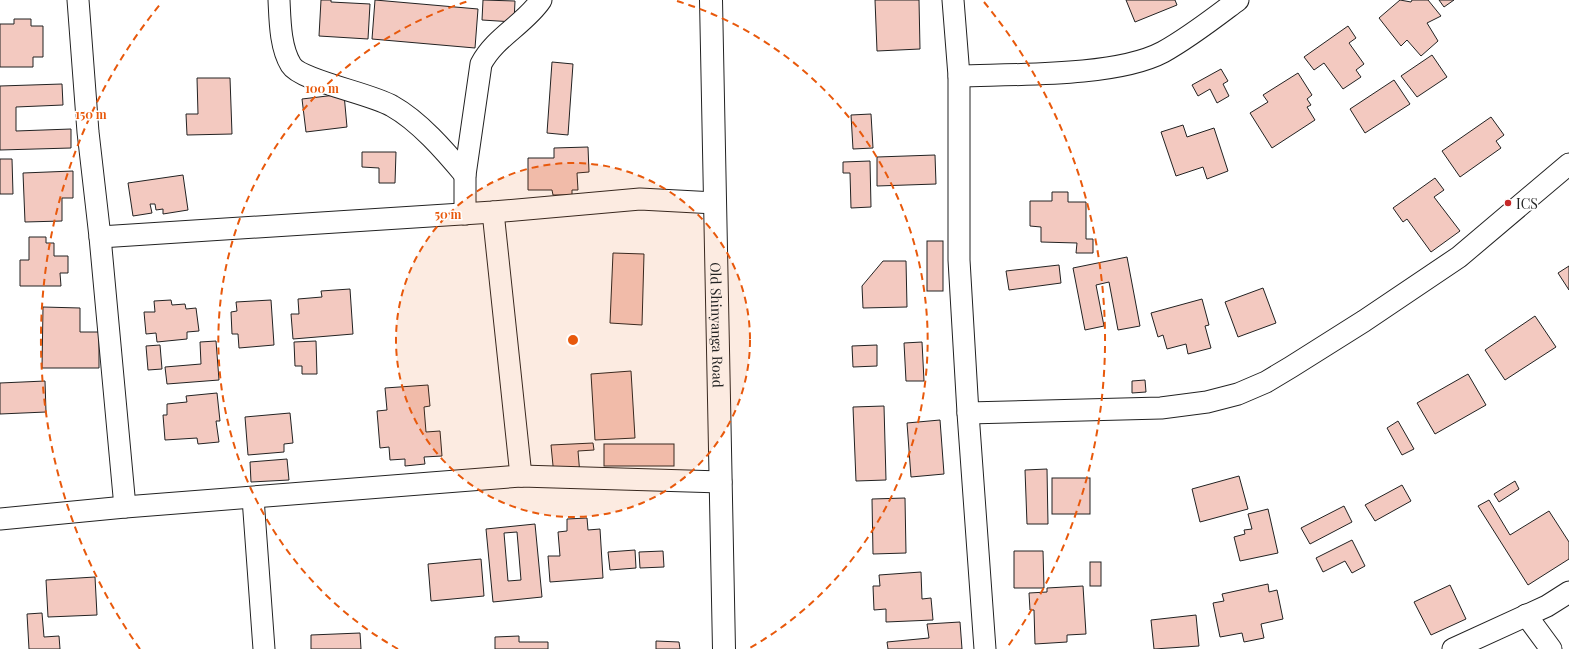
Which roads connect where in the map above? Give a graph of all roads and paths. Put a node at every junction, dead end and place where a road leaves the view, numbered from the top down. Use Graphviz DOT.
graph roads {
  1 [pos="78,0"];
  2 [pos="279,0"];
  3 [pos="541,0"];
  4 [pos="710,0"];
  5 [pos="953,0"];
  6 [pos="1238,0"];
  7 [pos="959,76"];
  8 [pos="1569,164"];
  9 [pos="465,175"];
  10 [pos="715,203"];
  11 [pos="493,212"];
  12 [pos="465,214"];
  13 [pos="100,237"];
  14 [pos="968,413"];
  15 [pos="521,476"];
  16 [pos="721,482"];
  17 [pos="253,498"];
  18 [pos="125,507"];
  19 [pos="0,519"];
  20 [pos="1569,592"];
  21 [pos="1526,615"];
  22 [pos="264,649"];
  23 [pos="724,649"];
  24 [pos="985,649"];
  25 [pos="1453,649"];
  26 [pos="1551,649"];
  1 -- 13 [label="street"];
  2 -- 9 [label="street"];
  3 -- 9 [label="street"];
  4 -- 10 [label="main road, Old Shinyanga Road"];
  5 -- 7 [label="street"];
  6 -- 7 [label="street"];
  7 -- 14 [label="street"];
  8 -- 14 [label="street"];
  9 -- 12 [label="street"];
  10 -- 11 [label="street"];
  10 -- 16 [label="main road, Old Shinyanga Road"];
  11 -- 12 [label="street"];
  11 -- 15 [label="street"];
  12 -- 13 [label="street"];
  13 -- 18 [label="street"];
  14 -- 24 [label="street"];
  15 -- 16 [label="street"];
  15 -- 17 [label="street"];
  16 -- 23 [label="main road, Old Shinyanga Road"];
  17 -- 18 [label="street"];
  17 -- 22 [label="street"];
  18 -- 19 [label="street"];
  20 -- 21 [label="street"];
  21 -- 25 [label="street"];
  21 -- 26 [label="street"];
}
